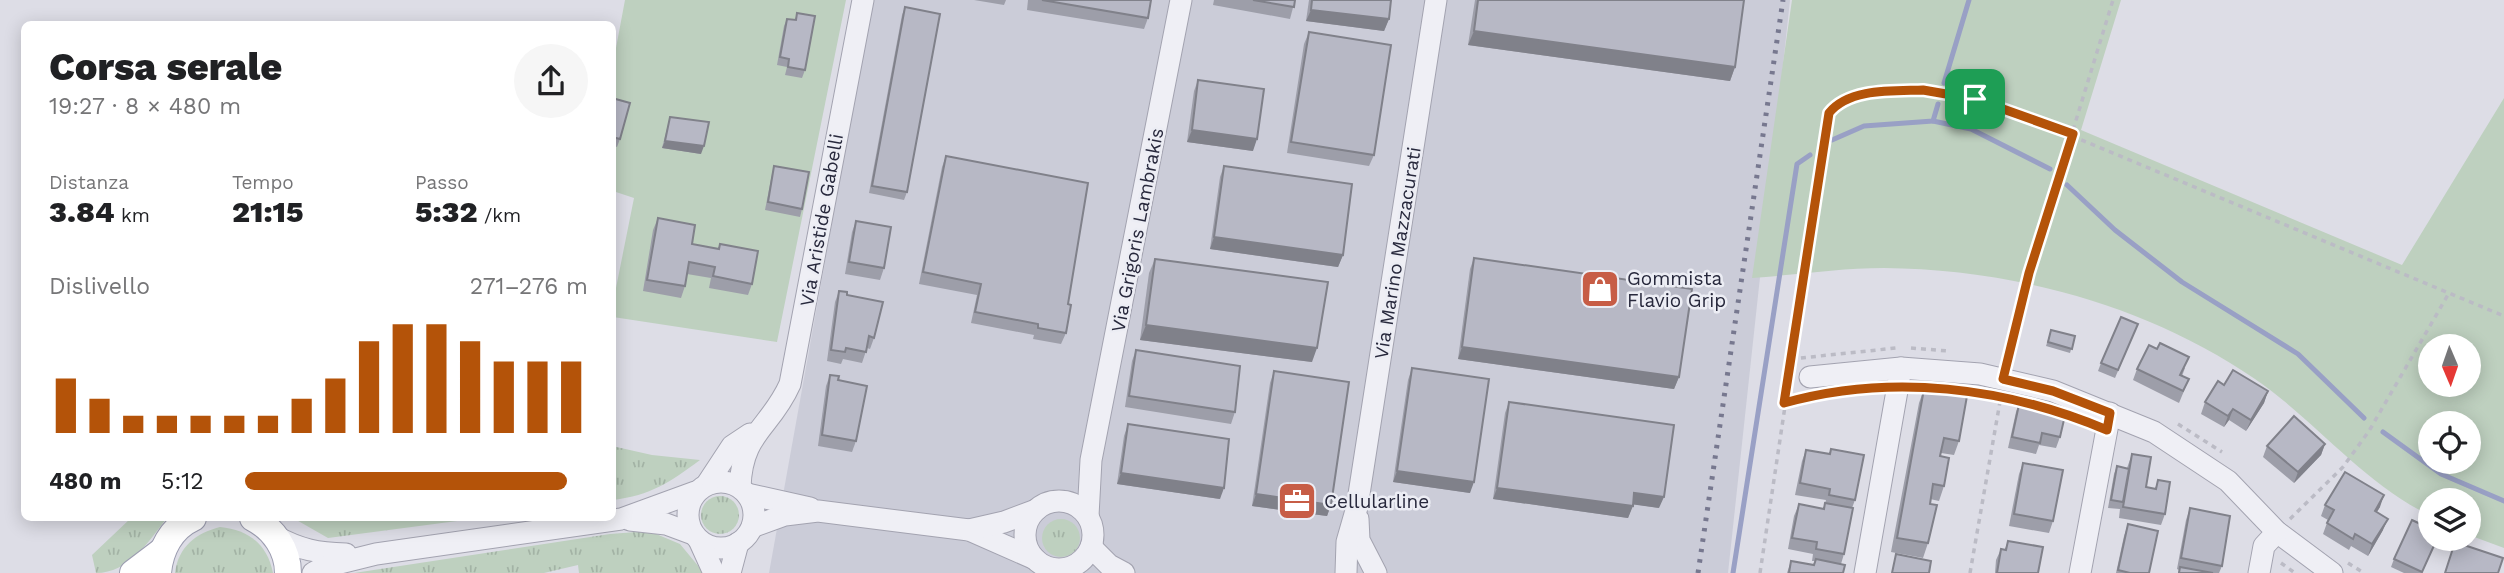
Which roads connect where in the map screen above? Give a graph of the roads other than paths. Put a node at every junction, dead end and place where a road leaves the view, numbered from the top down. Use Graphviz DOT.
graph roads {
  1 [pos="863,0"];
  2 [pos="1181,0"];
  3 [pos="1436,0"];
  4 [pos="1900,368"];
  5 [pos="1811,386"];
  6 [pos="2110,413"];
  7 [pos="758,430"];
  8 [pos="1091,460"];
  9 [pos="701,488"];
  10 [pos="743,490"];
  11 [pos="1061,501"];
  12 [pos="1357,507"];
  13 [pos="1037,510"];
  14 [pos="818,511"];
  15 [pos="1088,516"];
  16 [pos="621,519"];
  17 [pos="616,520"];
  18 [pos="189,521"];
  19 [pos="257,521"];
  20 [pos="607,521"];
  21 [pos="752,527"];
  22 [pos="969,530"];
  23 [pos="275,536"];
  24 [pos="696,537"];
  25 [pos="2270,539"];
  26 [pos="738,543"];
  27 [pos="1091,547"];
  28 [pos="376,554"];
  29 [pos="1035,559"];
  30 [pos="160,562"];
  31 [pos="1071,570"];
  32 [pos="133,573"];
  33 [pos="288,573"];
  34 [pos="313,573"];
  35 [pos="714,573"];
  36 [pos="730,573"];
  37 [pos="1124,573"];
  38 [pos="1346,573"];
  39 [pos="1376,573"];
  40 [pos="1865,573"];
  41 [pos="2080,573"];
  42 [pos="2259,573"];
  43 [pos="2332,573"];
  1 -- 7 [label="street, Via Aristide Gabelli"];
  2 -- 8 [label="street, Via Grigoris Lambrakis"];
  3 -- 12 [label="street, Via Marino Mazzacurati"];
  4 -- 5 [label="street"];
  4 -- 6 [label="street"];
  4 -- 40 [label="street"];
  6 -- 25 [label="street"];
  6 -- 41 [label="street"];
  7 -- 9 [label="street, Via Aristide Gabelli"];
  7 -- 10 [label="street, Via Aristide Gabelli"];
  8 -- 11 [label="street, Via Grigoris Lambrakis"];
  8 -- 15 [label="street, Via Grigoris Lambrakis"];
  9 -- 10 [label="street"];
  9 -- 16 [label="street"];
  9 -- 24 [label="street"];
  10 -- 14 [label="street"];
  10 -- 21 [label="street"];
  11 -- 13 [label="street"];
  11 -- 15 [label="street"];
  12 -- 38 [label="street, Via Marino Mazzacurati"];
  12 -- 39 [label="street, Via Marino Mazzacurati"];
  13 -- 22 [label="street"];
  13 -- 29 [label="street"];
  14 -- 21 [label="street"];
  14 -- 22 [label="street"];
  15 -- 27 [label="street"];
  16 -- 17 [label="street"];
  16 -- 24 [label="street"];
  18 -- 30 [label="main road"];
  19 -- 23 [label="main road"];
  20 -- 28 [label="street"];
  21 -- 26 [label="street"];
  22 -- 29 [label="street"];
  23 -- 28 [label="street"];
  23 -- 33 [label="main road"];
  24 -- 26 [label="street"];
  24 -- 35 [label="street"];
  25 -- 42 [label="street"];
  25 -- 43 [label="street"];
  26 -- 36 [label="street"];
  27 -- 31 [label="street"];
  27 -- 37 [label="street"];
  28 -- 34 [label="street"];
  29 -- 31 [label="street"];
  30 -- 32 [label="main road"];
}
